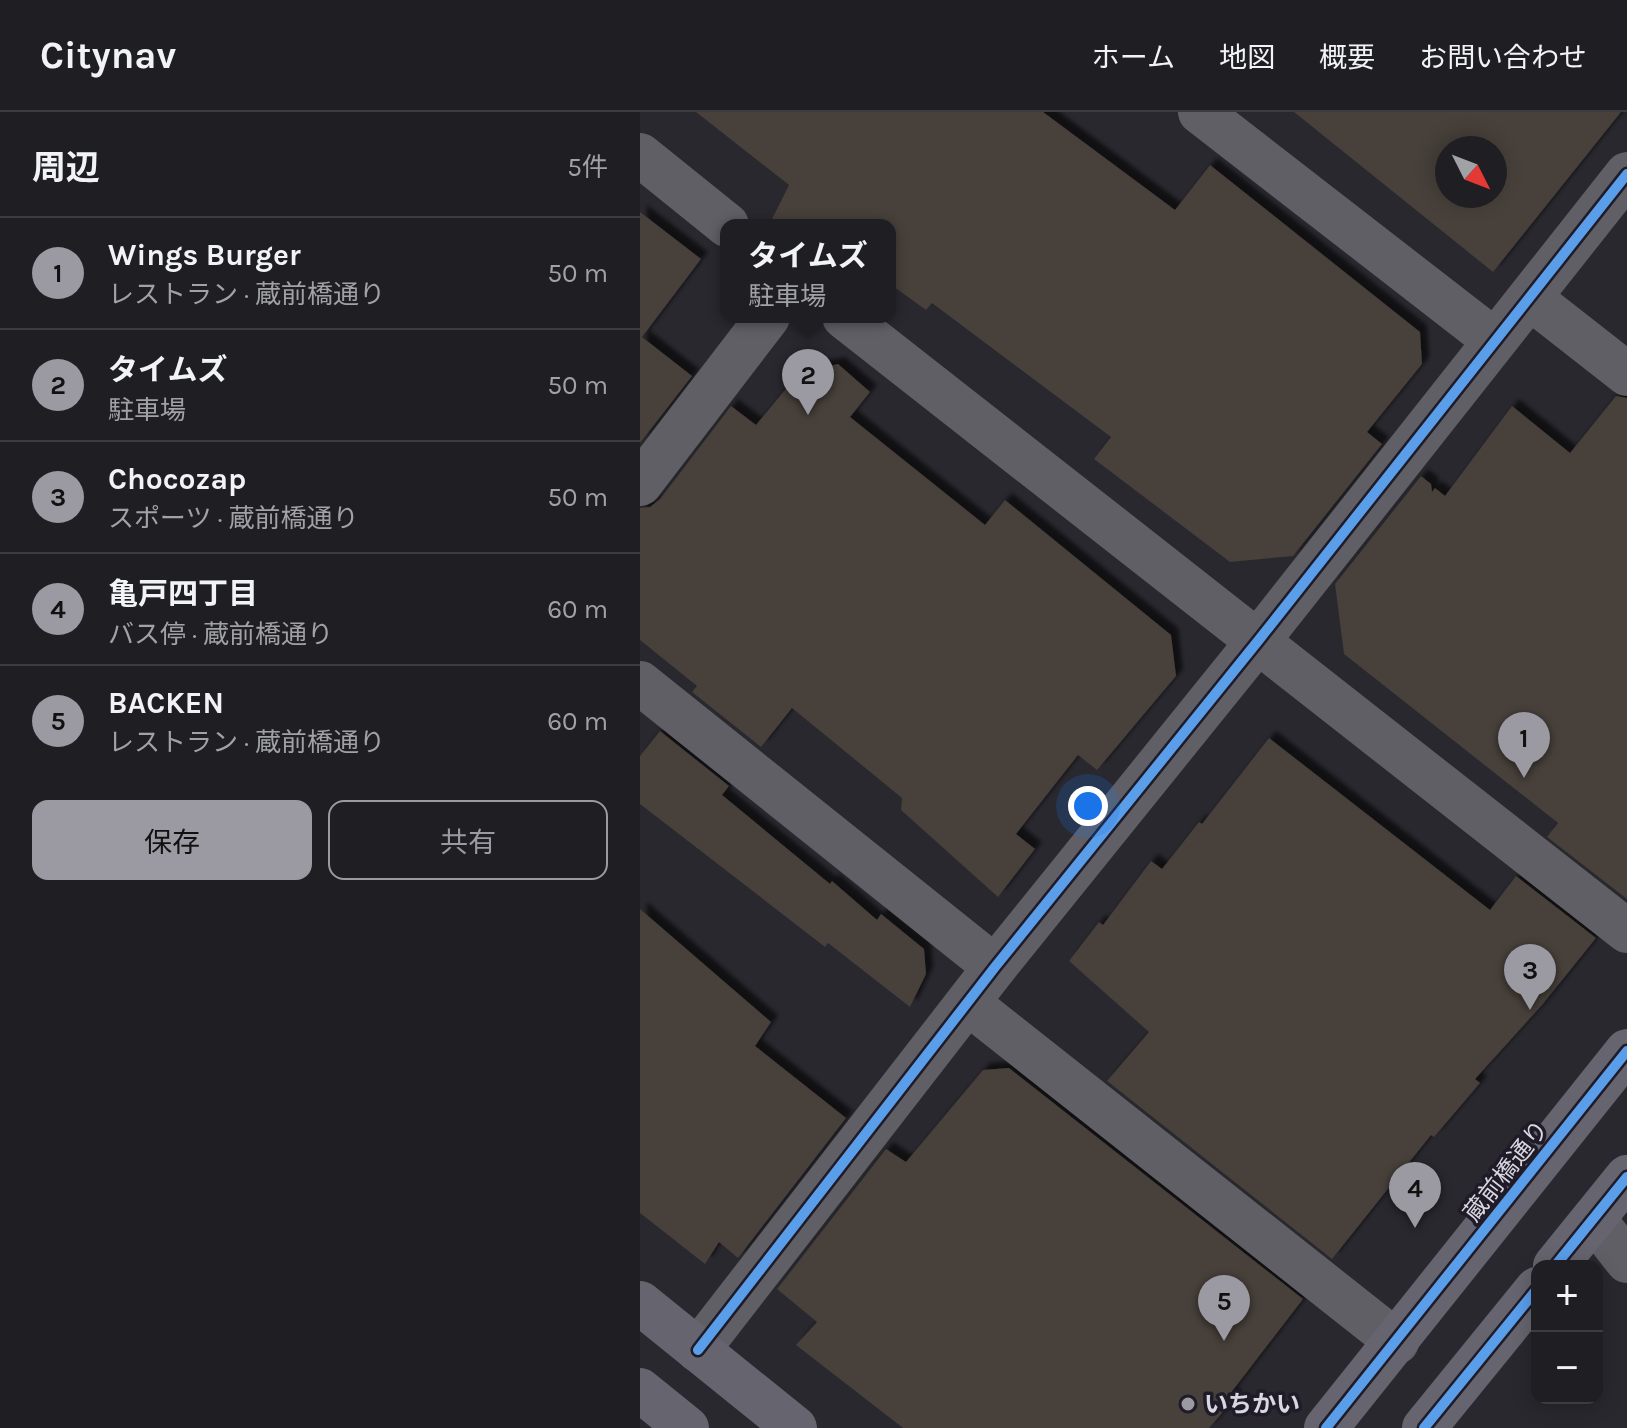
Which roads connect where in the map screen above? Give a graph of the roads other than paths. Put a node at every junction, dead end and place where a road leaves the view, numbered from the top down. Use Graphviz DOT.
graph roads {
  1 [pos="1200,112"];
  2 [pos="640,155"];
  3 [pos="1627,174"];
  4 [pos="720,219"];
  5 [pos="1530,298"];
  6 [pos="763,323"];
  7 [pos="852,323"];
  8 [pos="1494,340"];
  9 [pos="1627,374"];
  10 [pos="640,484"];
  11 [pos="1258,641"];
  12 [pos="640,683"];
  13 [pos="1627,931"];
  14 [pos="995,967"];
  15 [pos="968,1003"];
  16 [pos="1627,1051"];
  17 [pos="1627,1177"];
  18 [pos="1594,1219"];
  19 [pos="1560,1260"];
  20 [pos="1627,1261"];
  21 [pos="1531,1296"];
  22 [pos="640,1303"];
  23 [pos="1397,1342"];
  24 [pos="698,1350"];
  25 [pos="640,1390"];
  26 [pos="687,1428"];
  27 [pos="795,1428"];
  28 [pos="1326,1428"];
  29 [pos="1424,1428"];
  1 -- 8 [label="street"];
  2 -- 4 [label="street"];
  3 -- 5 [label="street"];
  5 -- 8 [label="street"];
  5 -- 9 [label="street"];
  6 -- 10 [label="street"];
  7 -- 11 [label="street"];
  8 -- 11 [label="street"];
  11 -- 13 [label="street"];
  11 -- 14 [label="street"];
  12 -- 14 [label="street"];
  14 -- 15 [label="street"];
  15 -- 23 [label="street"];
  15 -- 24 [label="street"];
  16 -- 23 [label="main road, 蔵前橋通り"];
  17 -- 18 [label="main road"];
  18 -- 19 [label="main road"];
  18 -- 20 [label="street"];
  21 -- 29 [label="main road"];
  22 -- 24 [label="main road"];
  23 -- 28 [label="main road, 蔵前橋通り"];
  24 -- 27 [label="main road"];
  25 -- 26 [label="main road"];
}
